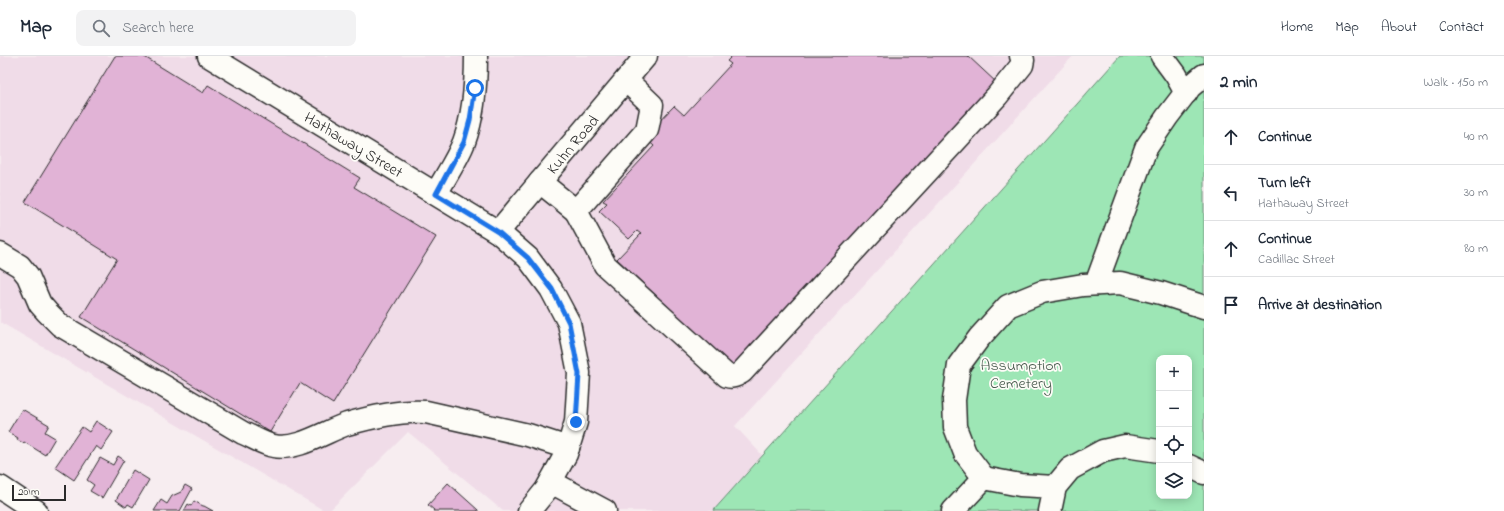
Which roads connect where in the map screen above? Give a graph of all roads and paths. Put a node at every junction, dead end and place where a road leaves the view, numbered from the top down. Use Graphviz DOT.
graph roads {
  1 [pos="209,56"];
  2 [pos="476,56"];
  3 [pos="646,56"];
  4 [pos="1021,56"];
  5 [pos="1162,56"];
  6 [pos="1204,75"];
  7 [pos="626,80"];
  8 [pos="1186,92"];
  9 [pos="540,182"];
  10 [pos="436,194"];
  11 [pos="576,211"];
  12 [pos="498,232"];
  13 [pos="0,254"];
  14 [pos="1096,284"];
  15 [pos="1204,307"];
  16 [pos="568,448"];
  17 [pos="1156,451"];
  18 [pos="1192,467"];
  19 [pos="1204,473"];
  20 [pos="984,478"];
  21 [pos="551,482"];
  22 [pos="0,487"];
  23 [pos="1055,487"];
  24 [pos="36,511"];
  25 [pos="529,511"];
  26 [pos="606,511"];
  27 [pos="953,511"];
  28 [pos="1050,511"];
  1 -- 10 [label="street, Hathaway Street"];
  2 -- 10 [label="street"];
  3 -- 7 [label="street, Kuhn Road"];
  4 -- 11 [label="street"];
  5 -- 8 [label="street"];
  6 -- 8 [label="street"];
  7 -- 9 [label="street, Kuhn Road"];
  7 -- 11 [label="street"];
  8 -- 14 [label="street"];
  9 -- 11 [label="street"];
  9 -- 12 [label="street, Kuhn Road"];
  10 -- 12 [label="street, Hathaway Street"];
  12 -- 16 [label="street, Hathaway Street"];
  13 -- 16 [label="street"];
  14 -- 15 [label="street"];
  14 -- 20 [label="street"];
  16 -- 21 [label="street, Hathaway Street"];
  17 -- 23 [label="street"];
  18 -- 19 [label="street"];
  20 -- 23 [label="street"];
  20 -- 27 [label="street"];
  21 -- 25 [label="street, Hathaway Street"];
  21 -- 26 [label="street"];
  22 -- 24 [label="street"];
  23 -- 28 [label="street"];
}
